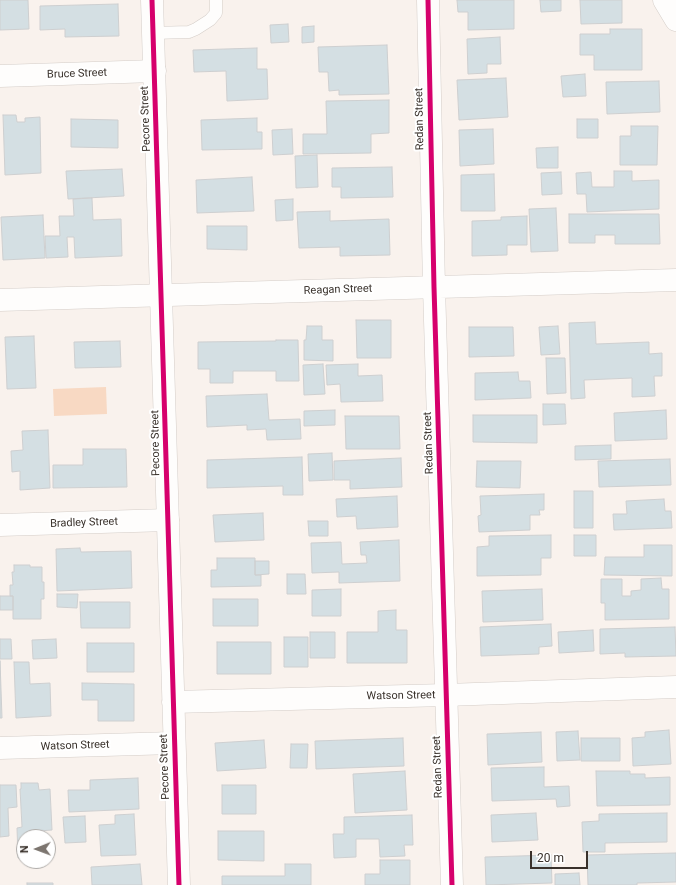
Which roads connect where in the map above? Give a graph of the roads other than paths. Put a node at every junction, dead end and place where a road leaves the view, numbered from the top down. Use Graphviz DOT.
graph roads {
  1 [pos="152,0"];
  2 [pos="216,0"];
  3 [pos="428,0"];
  4 [pos="664,0"];
  5 [pos="676,20"];
  6 [pos="153,33"];
  7 [pos="155,71"];
  8 [pos="0,76"];
  9 [pos="676,280"];
  10 [pos="434,287"];
  11 [pos="162,295"];
  12 [pos="0,300"];
  13 [pos="168,520"];
  14 [pos="0,525"];
  15 [pos="676,687"];
  16 [pos="446,695"];
  17 [pos="173,702"];
  18 [pos="174,743"];
  19 [pos="0,748"];
  20 [pos="179,885"];
  21 [pos="452,885"];
  1 -- 6 [label="street, Pecore Street"];
  2 -- 6 [label="lane"];
  3 -- 10 [label="street, Redan Street"];
  4 -- 5 [label="street"];
  6 -- 7 [label="street, Pecore Street"];
  7 -- 8 [label="street, Bruce Street"];
  7 -- 11 [label="street, Pecore Street"];
  9 -- 10 [label="street, Reagan Street"];
  10 -- 11 [label="street, Reagan Street"];
  10 -- 16 [label="street, Redan Street"];
  11 -- 12 [label="street, Reagan Street"];
  11 -- 13 [label="street, Pecore Street"];
  13 -- 14 [label="street, Bradley Street"];
  13 -- 17 [label="street, Pecore Street"];
  15 -- 16 [label="street, Watson Street"];
  16 -- 17 [label="street, Watson Street"];
  16 -- 21 [label="street, Redan Street"];
  17 -- 18 [label="street, Pecore Street"];
  18 -- 19 [label="street, Watson Street"];
  18 -- 20 [label="street, Pecore Street"];
}
